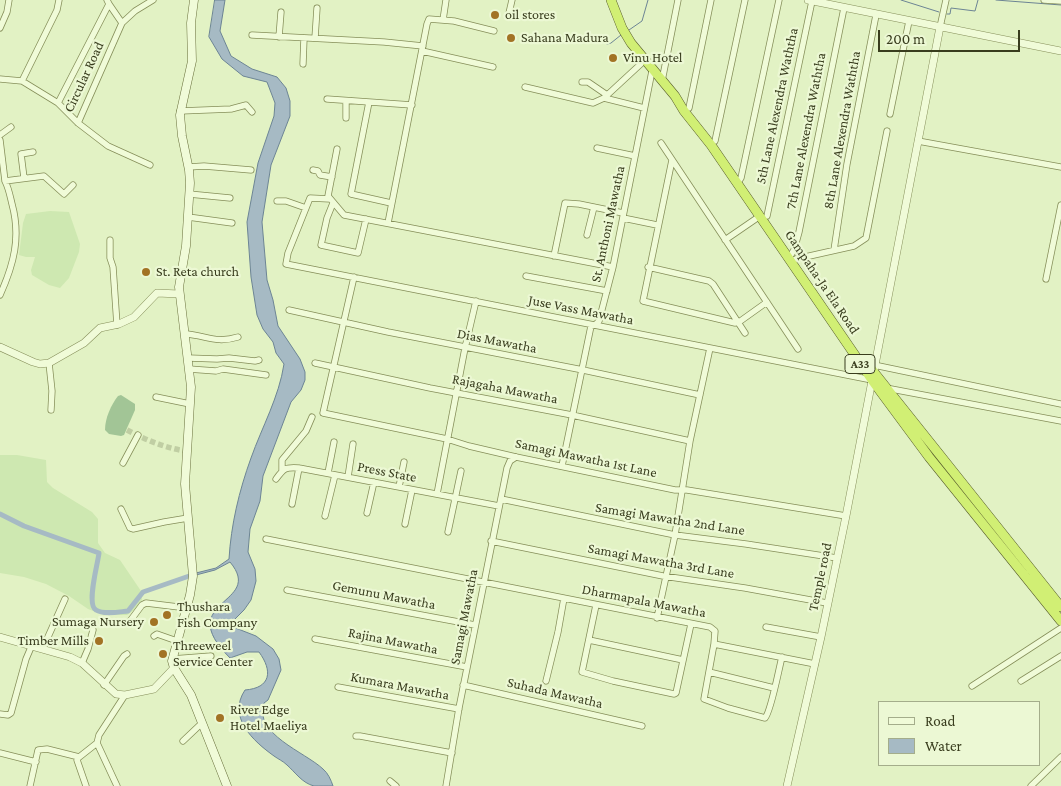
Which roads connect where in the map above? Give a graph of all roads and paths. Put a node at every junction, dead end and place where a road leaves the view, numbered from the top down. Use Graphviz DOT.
graph roads {
  1 [pos="9,0"];
  2 [pos="60,0"];
  3 [pos="153,0"];
  4 [pos="194,0"];
  5 [pos="446,0"];
  6 [pos="512,0"];
  7 [pos="611,0"];
  8 [pos="678,0"];
  9 [pos="711,0"];
  10 [pos="745,0"];
  11 [pos="779,0"];
  12 [pos="810,0"];
  13 [pos="946,0"];
  14 [pos="1044,0"];
  15 [pos="108,2"];
  16 [pos="1061,2"];
  17 [pos="317,8"];
  18 [pos="844,8"];
  19 [pos="281,12"];
  20 [pos="509,13"];
  21 [pos="876,15"];
  22 [pos="443,20"];
  23 [pos="909,22"];
  24 [pos="122,24"];
  25 [pos="940,27"];
  26 [pos="0,28"];
  27 [pos="494,31"];
  28 [pos="252,35"];
  29 [pos="280,37"];
  30 [pos="304,38"];
  31 [pos="316,38"];
  32 [pos="423,48"];
  33 [pos="1061,52"];
  34 [pos="644,61"];
  35 [pos="303,64"];
  36 [pos="493,67"];
  37 [pos="652,71"];
  38 [pos="0,79"];
  39 [pos="22,81"];
  40 [pos="582,82"];
  41 [pos="662,82"];
  42 [pos="525,87"];
  43 [pos="606,96"];
  44 [pos="675,96"];
  45 [pos="327,99"];
  46 [pos="346,100"];
  47 [pos="369,102"];
  48 [pos="58,103"];
  49 [pos="412,104"];
  50 [pos="644,108"];
  51 [pos="688,108"];
  52 [pos="180,111"];
  53 [pos="252,112"];
  54 [pos="890,114"];
  55 [pos="346,118"];
  56 [pos="78,123"];
  57 [pos="11,128"];
  58 [pos="887,131"];
  59 [pos="0,136"];
  60 [pos="0,140"];
  61 [pos="714,141"];
  62 [pos="918,141"];
  63 [pos="661,143"];
  64 [pos="337,148"];
  65 [pos="597,148"];
  66 [pos="33,152"];
  67 [pos="634,156"];
  68 [pos="672,160"];
  69 [pos="150,165"];
  70 [pos="189,167"];
  71 [pos="1061,167"];
  72 [pos="251,170"];
  73 [pos="313,170"];
  74 [pos="332,177"];
  75 [pos="24,178"];
  76 [pos="739,180"];
  77 [pos="4,181"];
  78 [pos="73,185"];
  79 [pos="189,194"];
  80 [pos="230,198"];
  81 [pos="277,201"];
  82 [pos="332,201"];
  83 [pos="392,203"];
  84 [pos="1061,205"];
  85 [pos="594,207"];
  86 [pos="306,208"];
  87 [pos="623,215"];
  88 [pos="763,216"];
  89 [pos="188,217"];
  90 [pos="366,220"];
  91 [pos="232,223"];
  92 [pos="388,224"];
  93 [pos="658,224"];
  94 [pos="588,235"];
  95 [pos="110,240"];
  96 [pos="725,240"];
  97 [pos="834,250"];
  98 [pos="554,256"];
  99 [pos="792,258"];
  100 [pos="613,267"];
  101 [pos="648,267"];
  102 [pos="526,276"];
  103 [pos="354,277"];
  104 [pos="1046,279"];
  105 [pos="607,291"];
  106 [pos="0,294"];
  107 [pos="179,294"];
  108 [pos="476,302"];
  109 [pos="767,302"];
  110 [pos="289,310"];
  111 [pos="739,322"];
  112 [pos="343,323"];
  113 [pos="116,325"];
  114 [pos="591,326"];
  115 [pos="745,333"];
  116 [pos="185,334"];
  117 [pos="238,337"];
  118 [pos="0,347"];
  119 [pos="465,348"];
  120 [pos="710,348"];
  121 [pos="798,349"];
  122 [pos="188,358"];
  123 [pos="260,360"];
  124 [pos="49,363"];
  125 [pos="315,363"];
  126 [pos="334,367"];
  127 [pos="189,369"];
  128 [pos="583,370"];
  129 [pos="873,373"];
  130 [pos="266,375"];
  131 [pos="886,388"];
  132 [pos="457,393"];
  133 [pos="700,395"];
  134 [pos="156,397"];
  135 [pos="190,404"];
  136 [pos="1061,404"];
  137 [pos="51,410"];
  138 [pos="572,415"];
  139 [pos="312,417"];
  140 [pos="1061,421"];
  141 [pos="138,435"];
  142 [pos="447,440"];
  143 [pos="690,441"];
  144 [pos="334,442"];
  145 [pos="353,444"];
  146 [pos="516,457"];
  147 [pos="123,462"];
  148 [pos="404,462"];
  149 [pos="562,466"];
  150 [pos="299,468"];
  151 [pos="282,470"];
  152 [pos="461,471"];
  153 [pos="332,474"];
  154 [pos="348,477"];
  155 [pos="276,479"];
  156 [pos="374,482"];
  157 [pos="399,487"];
  158 [pos="412,490"];
  159 [pos="681,490"];
  160 [pos="437,494"];
  161 [pos="454,497"];
  162 [pos="501,499"];
  163 [pos="292,504"];
  164 [pos="499,506"];
  165 [pos="121,509"];
  166 [pos="367,513"];
  167 [pos="325,516"];
  168 [pos="846,516"];
  169 [pos="188,518"];
  170 [pos="405,524"];
  171 [pos="448,532"];
  172 [pos="675,535"];
  173 [pos="266,539"];
  174 [pos="492,541"];
  175 [pos="837,558"];
  176 [pos="667,577"];
  177 [pos="483,583"];
  178 [pos="288,590"];
  179 [pos="564,598"];
  180 [pos="65,599"];
  181 [pos="827,604"];
  182 [pos="596,606"];
  183 [pos="1061,607"];
  184 [pos="187,608"];
  185 [pos="657,618"];
  186 [pos="130,621"];
  187 [pos="1061,621"];
  188 [pos="691,624"];
  189 [pos="475,625"];
  190 [pos="766,627"];
  191 [pos="1061,628"];
  192 [pos="93,630"];
  193 [pos="154,636"];
  194 [pos="0,637"];
  195 [pos="821,637"];
  196 [pos="315,639"];
  197 [pos="589,640"];
  198 [pos="177,641"];
  199 [pos="714,644"];
  200 [pos="32,645"];
  201 [pos="43,648"];
  202 [pos="127,654"];
  203 [pos="211,656"];
  204 [pos="1061,656"];
  205 [pos="782,657"];
  206 [pos="172,659"];
  207 [pos="683,660"];
  208 [pos="82,663"];
  209 [pos="815,664"];
  210 [pos="174,668"];
  211 [pos="467,668"];
  212 [pos="709,672"];
  213 [pos="546,680"];
  214 [pos="1021,682"];
  215 [pos="463,684"];
  216 [pos="104,685"];
  217 [pos="972,686"];
  218 [pos="338,687"];
  219 [pos="774,688"];
  220 [pos="125,695"];
  221 [pos="458,709"];
  222 [pos="0,714"];
  223 [pos="202,723"];
  224 [pos="642,726"];
  225 [pos="356,736"];
  226 [pos="182,741"];
  227 [pos="98,742"];
  228 [pos="0,753"];
  229 [pos="452,753"];
  230 [pos="79,757"];
  231 [pos="1061,757"];
  232 [pos="36,762"];
  233 [pos="390,781"];
  234 [pos="30,786"];
  235 [pos="86,786"];
  236 [pos="117,786"];
  237 [pos="227,786"];
  238 [pos="396,786"];
  239 [pos="446,786"];
  240 [pos="787,786"];
  241 [pos="1031,786"];
  1 -- 26 [label="street"];
  2 -- 39 [label="street"];
  3 -- 24 [label="street, Circular Road"];
  4 -- 52 [label="main road"];
  5 -- 22 [label="street"];
  6 -- 20 [label="street"];
  7 -- 34 [label="highway, Gampaha-Ja Ela Road / A33"];
  8 -- 41 [label="street"];
  9 -- 51 [label="street"];
  10 -- 61 [label="street"];
  11 -- 76 [label="street"];
  12 -- 18 [label="street"];
  12 -- 88 [label="street, 5th Lane Alexendra Waththa"];
  13 -- 25 [label="street"];
  14 -- 16 [label="street"];
  15 -- 24 [label="street"];
  15 -- 48 [label="street"];
  17 -- 31 [label="street"];
  18 -- 21 [label="street"];
  18 -- 99 [label="street, 7th Lane Alexendra Waththa"];
  19 -- 29 [label="street"];
  21 -- 23 [label="street"];
  21 -- 97 [label="street, 8th Lane Alexendra Waththa"];
  22 -- 27 [label="street"];
  22 -- 32 [label="street"];
  23 -- 25 [label="street"];
  23 -- 54 [label="street"];
  24 -- 56 [label="street, Circular Road"];
  25 -- 33 [label="street"];
  25 -- 62 [label="street, Temple road"];
  28 -- 29 [label="street"];
  29 -- 30 [label="street"];
  30 -- 31 [label="street"];
  30 -- 35 [label="street"];
  31 -- 32 [label="street"];
  32 -- 36 [label="street"];
  32 -- 49 [label="street"];
  34 -- 37 [label="highway, Gampaha-Ja Ela Road / A33"];
  34 -- 43 [label="street"];
  37 -- 41 [label="highway, Gampaha-Ja Ela Road / A33"];
  37 -- 50 [label="street, St. Anthoni Mawatha"];
  38 -- 39 [label="street, Circular Road"];
  39 -- 48 [label="street, Circular Road"];
  40 -- 43 [label="street"];
  41 -- 44 [label="highway, Gampaha-Ja Ela Road / A33"];
  42 -- 43 [label="street"];
  43 -- 50 [label="street"];
  44 -- 51 [label="highway, Gampaha-Ja Ela Road / A33"];
  44 -- 76 [label="highway, Gampaha-Ja Ela Road / A33"];
  45 -- 46 [label="street"];
  46 -- 47 [label="street"];
  46 -- 55 [label="street"];
  47 -- 49 [label="street"];
  47 -- 83 [label="street"];
  48 -- 56 [label="street, Circular Road"];
  49 -- 83 [label="street"];
  50 -- 67 [label="street, St. Anthoni Mawatha"];
  51 -- 61 [label="highway, Gampaha-Ja Ela Road / A33"];
  52 -- 53 [label="street"];
  52 -- 70 [label="main road"];
  56 -- 69 [label="street"];
  57 -- 59 [label="street"];
  58 -- 97 [label="street"];
  60 -- 77 [label="street"];
  61 -- 76 [label="highway, Gampaha-Ja Ela Road / A33"];
  62 -- 71 [label="street"];
  62 -- 129 [label="street, Temple road"];
  63 -- 68 [label="street"];
  64 -- 74 [label="street"];
  65 -- 67 [label="street"];
  66 -- 75 [label="street"];
  67 -- 87 [label="street, St. Anthoni Mawatha"];
  68 -- 93 [label="street"];
  68 -- 96 [label="street"];
  70 -- 72 [label="street"];
  70 -- 79 [label="main road"];
  73 -- 74 [label="street"];
  74 -- 82 [label="street"];
  75 -- 77 [label="street"];
  75 -- 78 [label="street"];
  76 -- 88 [label="highway, Gampaha-Ja Ela Road / A33"];
  77 -- 106 [label="street"];
  79 -- 80 [label="street"];
  79 -- 89 [label="main road"];
  81 -- 86 [label="street"];
  82 -- 86 [label="street"];
  82 -- 90 [label="street"];
  82 -- 90 [label="street"];
  83 -- 92 [label="street"];
  84 -- 104 [label="street"];
  85 -- 87 [label="street"];
  85 -- 94 [label="street"];
  85 -- 98 [label="street"];
  86 -- 103 [label="street, Juse Vass Mawatha"];
  87 -- 93 [label="street"];
  87 -- 100 [label="street, St. Anthoni Mawatha"];
  88 -- 96 [label="street"];
  88 -- 99 [label="highway, Gampaha-Ja Ela Road / A33"];
  89 -- 91 [label="street"];
  89 -- 107 [label="main road"];
  90 -- 92 [label="street"];
  92 -- 98 [label="street"];
  93 -- 101 [label="street"];
  95 -- 113 [label="street"];
  96 -- 109 [label="street"];
  97 -- 99 [label="street"];
  98 -- 100 [label="street"];
  99 -- 129 [label="highway, Gampaha-Ja Ela Road / A33"];
  100 -- 105 [label="street, St. Anthoni Mawatha"];
  101 -- 111 [label="street"];
  101 -- 111 [label="street"];
  102 -- 105 [label="street"];
  103 -- 108 [label="street, Juse Vass Mawatha"];
  103 -- 112 [label="street"];
  105 -- 114 [label="street, St. Anthoni Mawatha"];
  107 -- 113 [label="street"];
  107 -- 116 [label="main road"];
  108 -- 114 [label="street, Juse Vass Mawatha"];
  108 -- 119 [label="street"];
  109 -- 111 [label="street"];
  109 -- 121 [label="street"];
  110 -- 112 [label="street, Dias Mawatha"];
  111 -- 115 [label="street"];
  112 -- 119 [label="street, Dias Mawatha"];
  112 -- 126 [label="street"];
  113 -- 124 [label="street"];
  114 -- 120 [label="street, Juse Vass Mawatha"];
  114 -- 128 [label="street, St. Anthoni Mawatha"];
  116 -- 117 [label="street"];
  116 -- 122 [label="main road"];
  118 -- 124 [label="street"];
  119 -- 128 [label="street, Dias Mawatha"];
  119 -- 132 [label="street"];
  120 -- 129 [label="street, Juse Vass Mawatha"];
  120 -- 133 [label="street"];
  122 -- 123 [label="street"];
  122 -- 127 [label="main road"];
  124 -- 137 [label="street"];
  125 -- 126 [label="street, Rajagaha Mawatha"];
  126 -- 132 [label="street, Rajagaha Mawatha"];
  126 -- 142 [label="street, Samagi Mawatha 1st Lane"];
  127 -- 130 [label="street"];
  127 -- 135 [label="main road"];
  128 -- 133 [label="street, Dias Mawatha"];
  128 -- 138 [label="street, St. Anthoni Mawatha"];
  129 -- 131 [label="highway, Gampaha-Ja Ela Road / A33"];
  129 -- 136 [label="street, Juse Vass Mawatha"];
  129 -- 168 [label="street, Temple road"];
  129 -- 187 [label="highway, Gampaha-Ja Ela Road / A33"];
  131 -- 140 [label="street"];
  131 -- 183 [label="highway, Gampaha-Ja Ela Road / A33"];
  132 -- 138 [label="street, Rajagaha Mawatha"];
  132 -- 142 [label="street"];
  133 -- 143 [label="street"];
  134 -- 135 [label="street"];
  135 -- 169 [label="main road"];
  138 -- 143 [label="street, Rajagaha Mawatha"];
  138 -- 149 [label="street, St. Anthoni Mawatha"];
  139 -- 151 [label="street"];
  141 -- 147 [label="street"];
  142 -- 146 [label="street, Samagi Mawatha 1st Lane"];
  142 -- 160 [label="street"];
  143 -- 159 [label="street"];
  144 -- 153 [label="street"];
  145 -- 154 [label="street"];
  146 -- 149 [label="street, Samagi Mawatha 1st Lane"];
  146 -- 162 [label="street, Samagi Mawatha"];
  148 -- 157 [label="street"];
  149 -- 159 [label="street, Samagi Mawatha 1st Lane"];
  150 -- 151 [label="street, Press State"];
  150 -- 153 [label="street, Press State"];
  150 -- 163 [label="street"];
  151 -- 155 [label="street"];
  152 -- 161 [label="street"];
  153 -- 154 [label="street, Press State"];
  153 -- 167 [label="street"];
  154 -- 156 [label="street, Press State"];
  156 -- 157 [label="street, Press State"];
  156 -- 166 [label="street"];
  157 -- 158 [label="street, Press State"];
  158 -- 160 [label="street, Press State"];
  158 -- 170 [label="street"];
  159 -- 168 [label="street, Samagi Mawatha 1st Lane"];
  159 -- 172 [label="street"];
  160 -- 161 [label="street, Press State"];
  161 -- 164 [label="street, Press State"];
  161 -- 171 [label="street"];
  162 -- 164 [label="street, Samagi Mawatha"];
  162 -- 172 [label="street, Samagi Mawatha 2nd Lane"];
  164 -- 174 [label="street, Samagi Mawatha"];
  165 -- 169 [label="street"];
  168 -- 175 [label="street, Temple road"];
  169 -- 184 [label="main road"];
  172 -- 175 [label="street, Samagi Mawatha 2nd Lane"];
  172 -- 176 [label="street"];
  173 -- 177 [label="street, Dharmapala Mawatha"];
  174 -- 176 [label="street, Samagi Mawatha 3rd Lane"];
  174 -- 177 [label="street, Samagi Mawatha"];
  175 -- 181 [label="street, Temple road"];
  176 -- 181 [label="street, Samagi Mawatha 3rd Lane"];
  176 -- 185 [label="street"];
  177 -- 179 [label="street, Dharmapala Mawatha"];
  177 -- 189 [label="street, Samagi Mawatha"];
  178 -- 189 [label="street, Gemunu Mawatha"];
  179 -- 182 [label="street, Dharmapala Mawatha"];
  179 -- 213 [label="street"];
  180 -- 201 [label="street"];
  181 -- 195 [label="street, Temple road"];
  182 -- 185 [label="street, Dharmapala Mawatha"];
  182 -- 197 [label="street"];
  184 -- 186 [label="street"];
  184 -- 198 [label="main road"];
  185 -- 188 [label="street, Dharmapala Mawatha"];
  188 -- 199 [label="street, Dharmapala Mawatha"];
  188 -- 207 [label="street"];
  189 -- 211 [label="street, Samagi Mawatha"];
  190 -- 195 [label="street"];
  191 -- 217 [label="street"];
  192 -- 208 [label="street"];
  193 -- 198 [label="street"];
  194 -- 200 [label="street"];
  195 -- 209 [label="street, Temple road"];
  196 -- 211 [label="street, Rajina Mawatha"];
  197 -- 207 [label="street"];
  197 -- 207 [label="street"];
  198 -- 206 [label="main road"];
  199 -- 205 [label="street"];
  199 -- 212 [label="street"];
  200 -- 201 [label="street"];
  200 -- 222 [label="street"];
  201 -- 208 [label="street"];
  202 -- 216 [label="street"];
  203 -- 206 [label="street"];
  204 -- 214 [label="street"];
  205 -- 209 [label="street"];
  205 -- 219 [label="street"];
  206 -- 210 [label="main road"];
  208 -- 216 [label="street"];
  209 -- 240 [label="street, Temple road"];
  210 -- 220 [label="street"];
  210 -- 223 [label="main road"];
  211 -- 215 [label="street, Samagi Mawatha"];
  212 -- 219 [label="street"];
  212 -- 219 [label="street"];
  215 -- 221 [label="street, Samagi Mawatha"];
  215 -- 224 [label="street, Suhada Mawatha"];
  216 -- 220 [label="street"];
  218 -- 221 [label="street, Kumara Mawatha"];
  220 -- 227 [label="street"];
  221 -- 229 [label="street, Samagi Mawatha"];
  223 -- 226 [label="street"];
  223 -- 237 [label="main road"];
  225 -- 229 [label="street"];
  227 -- 230 [label="street"];
  227 -- 236 [label="street"];
  228 -- 232 [label="street"];
  229 -- 239 [label="street, Samagi Mawatha"];
  230 -- 232 [label="street"];
  230 -- 235 [label="street"];
  231 -- 241 [label="street"];
  232 -- 234 [label="street"];
  233 -- 238 [label="street"];
}
